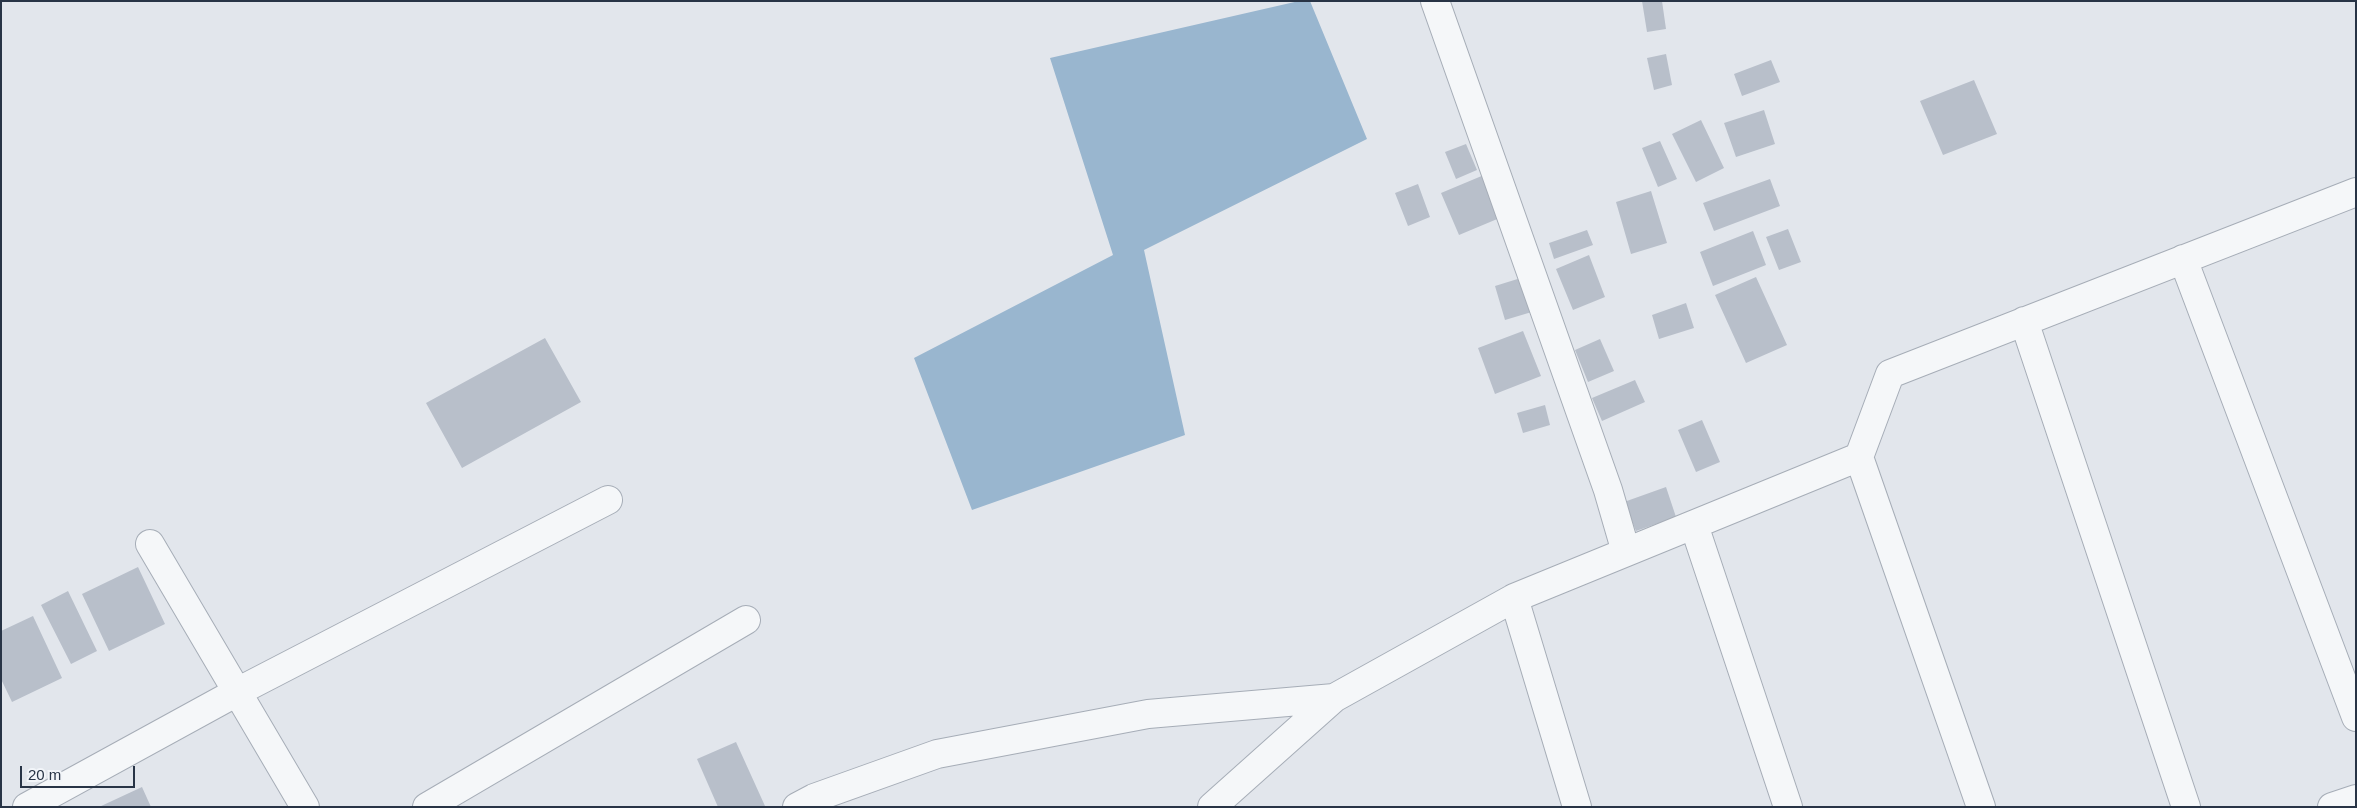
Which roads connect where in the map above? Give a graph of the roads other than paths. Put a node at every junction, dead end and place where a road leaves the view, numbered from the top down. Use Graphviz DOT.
graph roads {
  1 [pos="1435,1"];
  2 [pos="2356,192"];
  3 [pos="2184,259"];
  4 [pos="2024,321"];
  5 [pos="1859,457"];
  6 [pos="608,500"];
  7 [pos="1694,524"];
  8 [pos="150,544"];
  9 [pos="1626,552"];
  10 [pos="1514,598"];
  11 [pos="746,620"];
  12 [pos="237,692"];
  13 [pos="1334,698"];
  14 [pos="2356,717"];
  15 [pos="2356,799"];
  16 [pos="27,807"];
  17 [pos="304,807"];
  18 [pos="427,807"];
  19 [pos="798,807"];
  20 [pos="1212,807"];
  21 [pos="1576,807"];
  22 [pos="1788,807"];
  23 [pos="1982,807"];
  24 [pos="2186,807"];
  25 [pos="2332,807"];
  1 -- 9 [label="street"];
  2 -- 3 [label="street"];
  3 -- 4 [label="street"];
  3 -- 14 [label="street"];
  4 -- 5 [label="street"];
  4 -- 24 [label="street"];
  5 -- 7 [label="street"];
  5 -- 23 [label="street"];
  6 -- 12 [label="street"];
  7 -- 9 [label="street"];
  7 -- 22 [label="street"];
  8 -- 12 [label="street"];
  9 -- 10 [label="street"];
  10 -- 13 [label="street"];
  10 -- 21 [label="street"];
  11 -- 18 [label="street"];
  12 -- 16 [label="street"];
  12 -- 17 [label="street"];
  13 -- 19 [label="street"];
  13 -- 20 [label="street"];
  15 -- 25 [label="street"];
}
